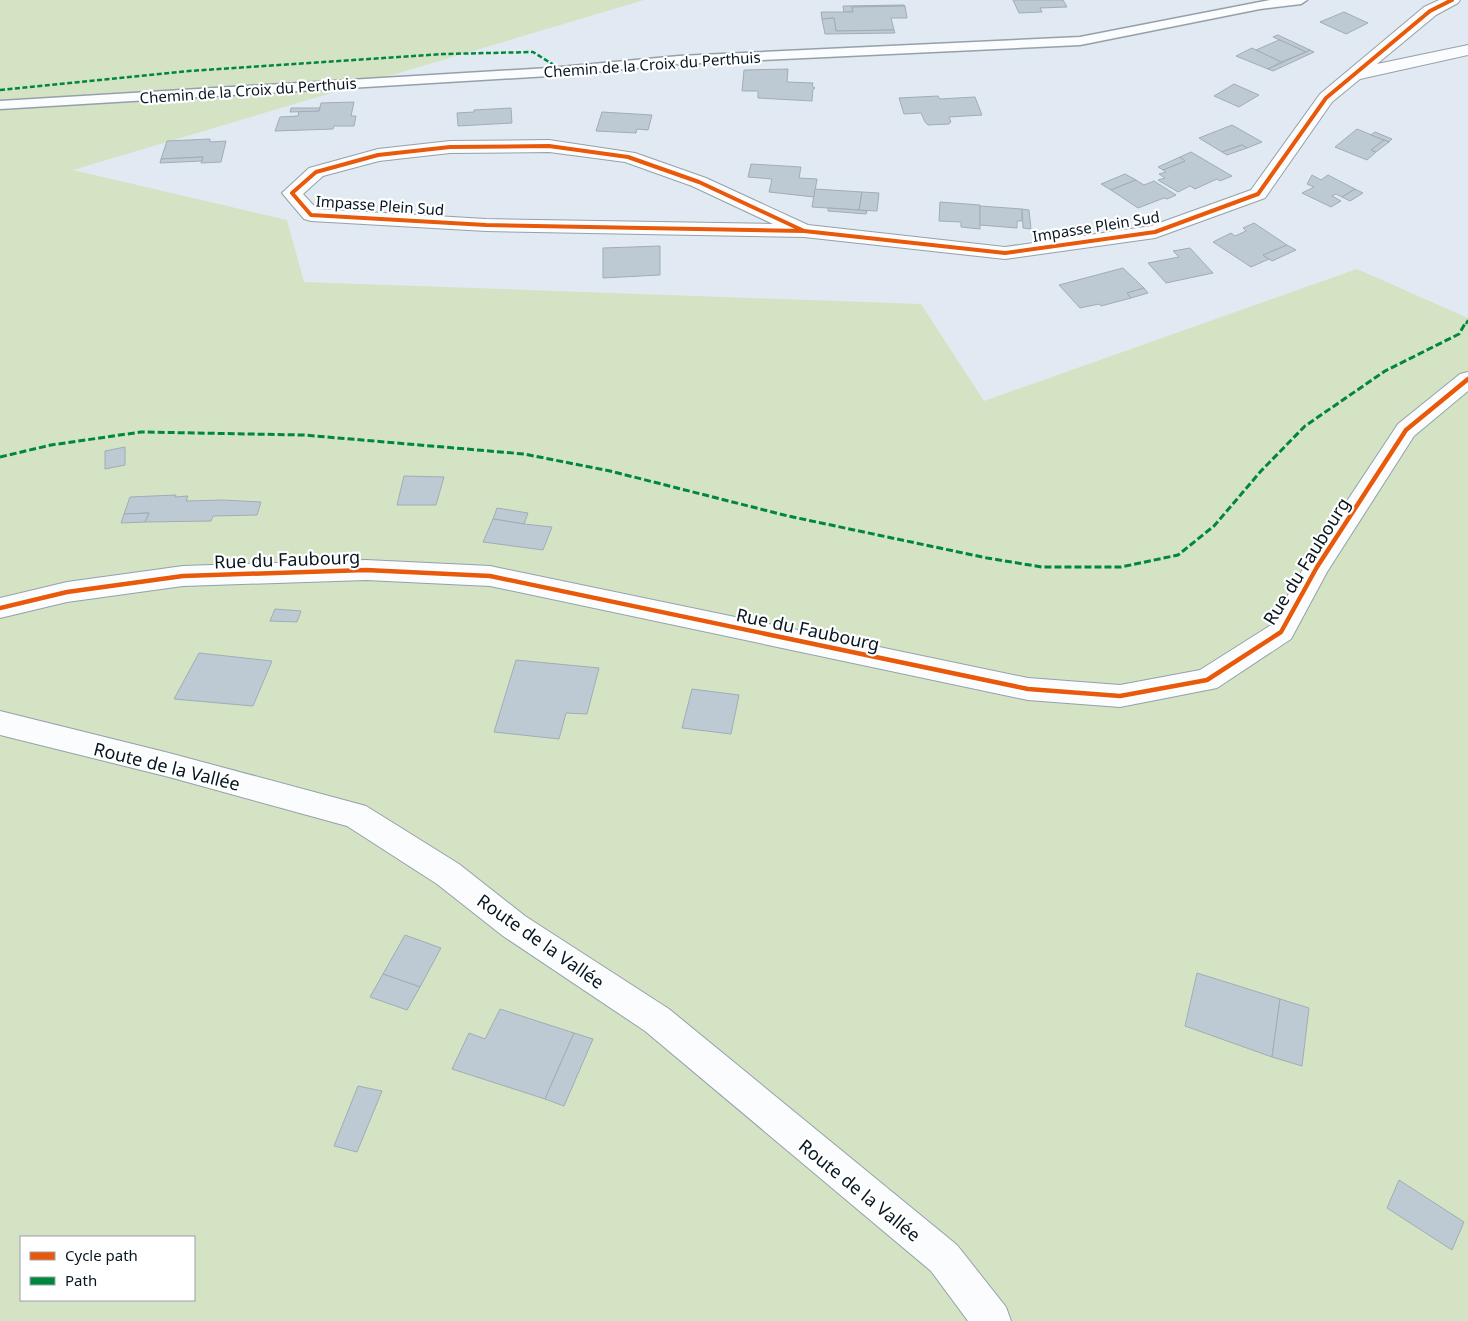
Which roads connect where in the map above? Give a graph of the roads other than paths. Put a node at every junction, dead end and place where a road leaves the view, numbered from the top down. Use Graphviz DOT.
graph roads {
  1 [pos="1301,0"];
  2 [pos="1452,0"];
  3 [pos="1468,50"];
  4 [pos="1353,74"];
  5 [pos="0,105"];
  6 [pos="804,232"];
  7 [pos="1468,379"];
  8 [pos="0,608"];
  9 [pos="0,723"];
  10 [pos="992,1321"];
  1 -- 5 [label="lane, Chemin de la Croix du Perthuis"];
  2 -- 4 [label="street, Impasse Plein Sud"];
  3 -- 4 [label="street, Impasse Plein Sud"];
  4 -- 6 [label="street, Impasse Plein Sud"];
  6 -- 6 [label="street, Impasse Plein Sud"];
  7 -- 8 [label="street, Rue du Faubourg"];
  9 -- 10 [label="street, Route de la Vallée"];
}
